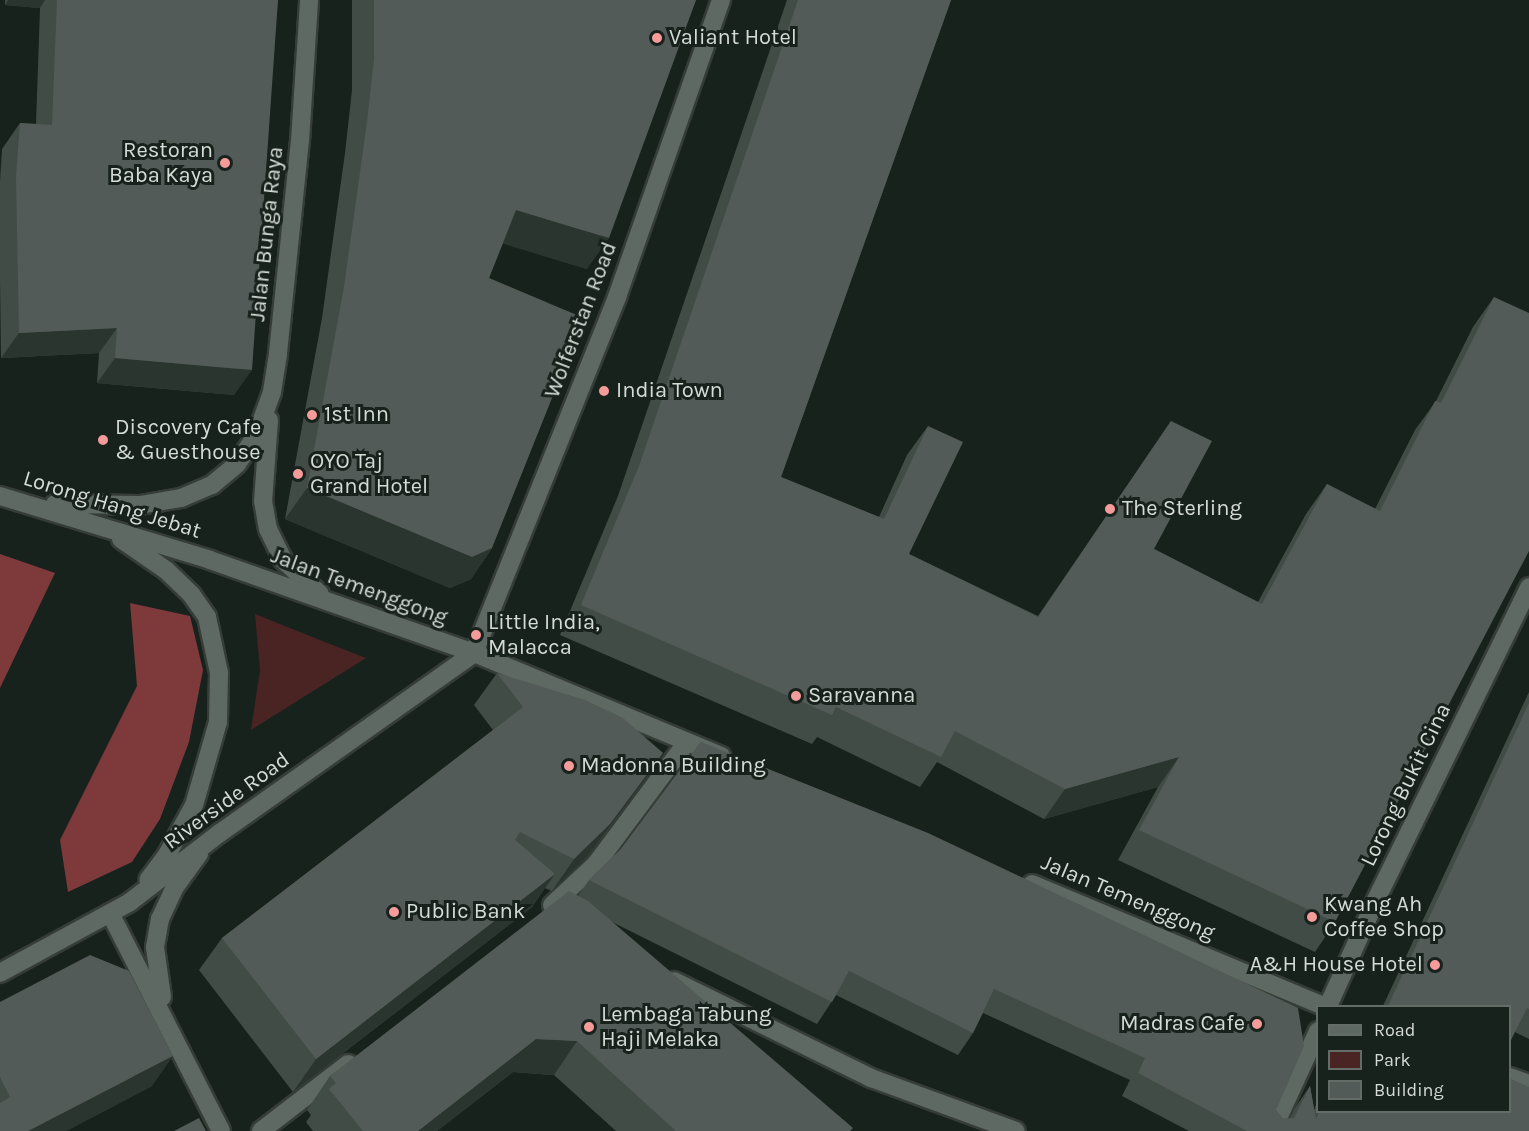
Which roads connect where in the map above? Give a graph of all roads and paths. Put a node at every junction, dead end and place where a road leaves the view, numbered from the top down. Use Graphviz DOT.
graph roads {
  1 [pos="721,0"];
  2 [pos="309,4"];
  3 [pos="272,392"];
  4 [pos="8,498"];
  5 [pos="90,523"];
  6 [pos="210,560"];
  7 [pos="1529,587"];
  8 [pos="330,603"];
  9 [pos="474,654"];
  10 [pos="687,742"];
  11 [pos="742,765"];
  12 [pos="220,833"];
  13 [pos="1019,878"];
  14 [pos="130,902"];
  15 [pos="111,915"];
  16 [pos="565,922"];
  17 [pos="655,970"];
  18 [pos="0,973"];
  19 [pos="1321,1005"];
  20 [pos="1328,1005"];
  21 [pos="169,1025"];
  22 [pos="1316,1033"];
  23 [pos="365,1050"];
  24 [pos="1511,1078"];
  25 [pos="1529,1084"];
  26 [pos="221,1131"];
  27 [pos="261,1131"];
  28 [pos="1015,1131"];
  29 [pos="1272,1131"];
  1 -- 9 [label="street, Wolferstan Road"];
  2 -- 3 [label="street, Jalan Bunga Raya"];
  3 -- 4 [label="street, Jalan Bunga Raya"];
  3 -- 8 [label="street"];
  4 -- 5 [label="street, Lorong Hang Jebat"];
  5 -- 6 [label="street, Lorong Hang Jebat"];
  5 -- 14 [label="street"];
  6 -- 8 [label="street, Jalan Temenggong"];
  7 -- 20 [label="street, Lorong Bukit Cina"];
  8 -- 9 [label="street, Jalan Temenggong"];
  9 -- 10 [label="street, Jalan Temenggong"];
  9 -- 12 [label="street, Riverside Road"];
  10 -- 11 [label="street, Jalan Temenggong"];
  10 -- 16 [label="street"];
  12 -- 14 [label="street, Riverside Road"];
  12 -- 21 [label="street"];
  13 -- 19 [label="street, Jalan Temenggong"];
  14 -- 15 [label="street, Riverside Road"];
  15 -- 18 [label="street, Riverside Road"];
  15 -- 21 [label="street"];
  17 -- 28 [label="street"];
  21 -- 26 [label="street"];
  22 -- 29 [label="street"];
  23 -- 27 [label="street"];
  24 -- 25 [label="street"];
}
